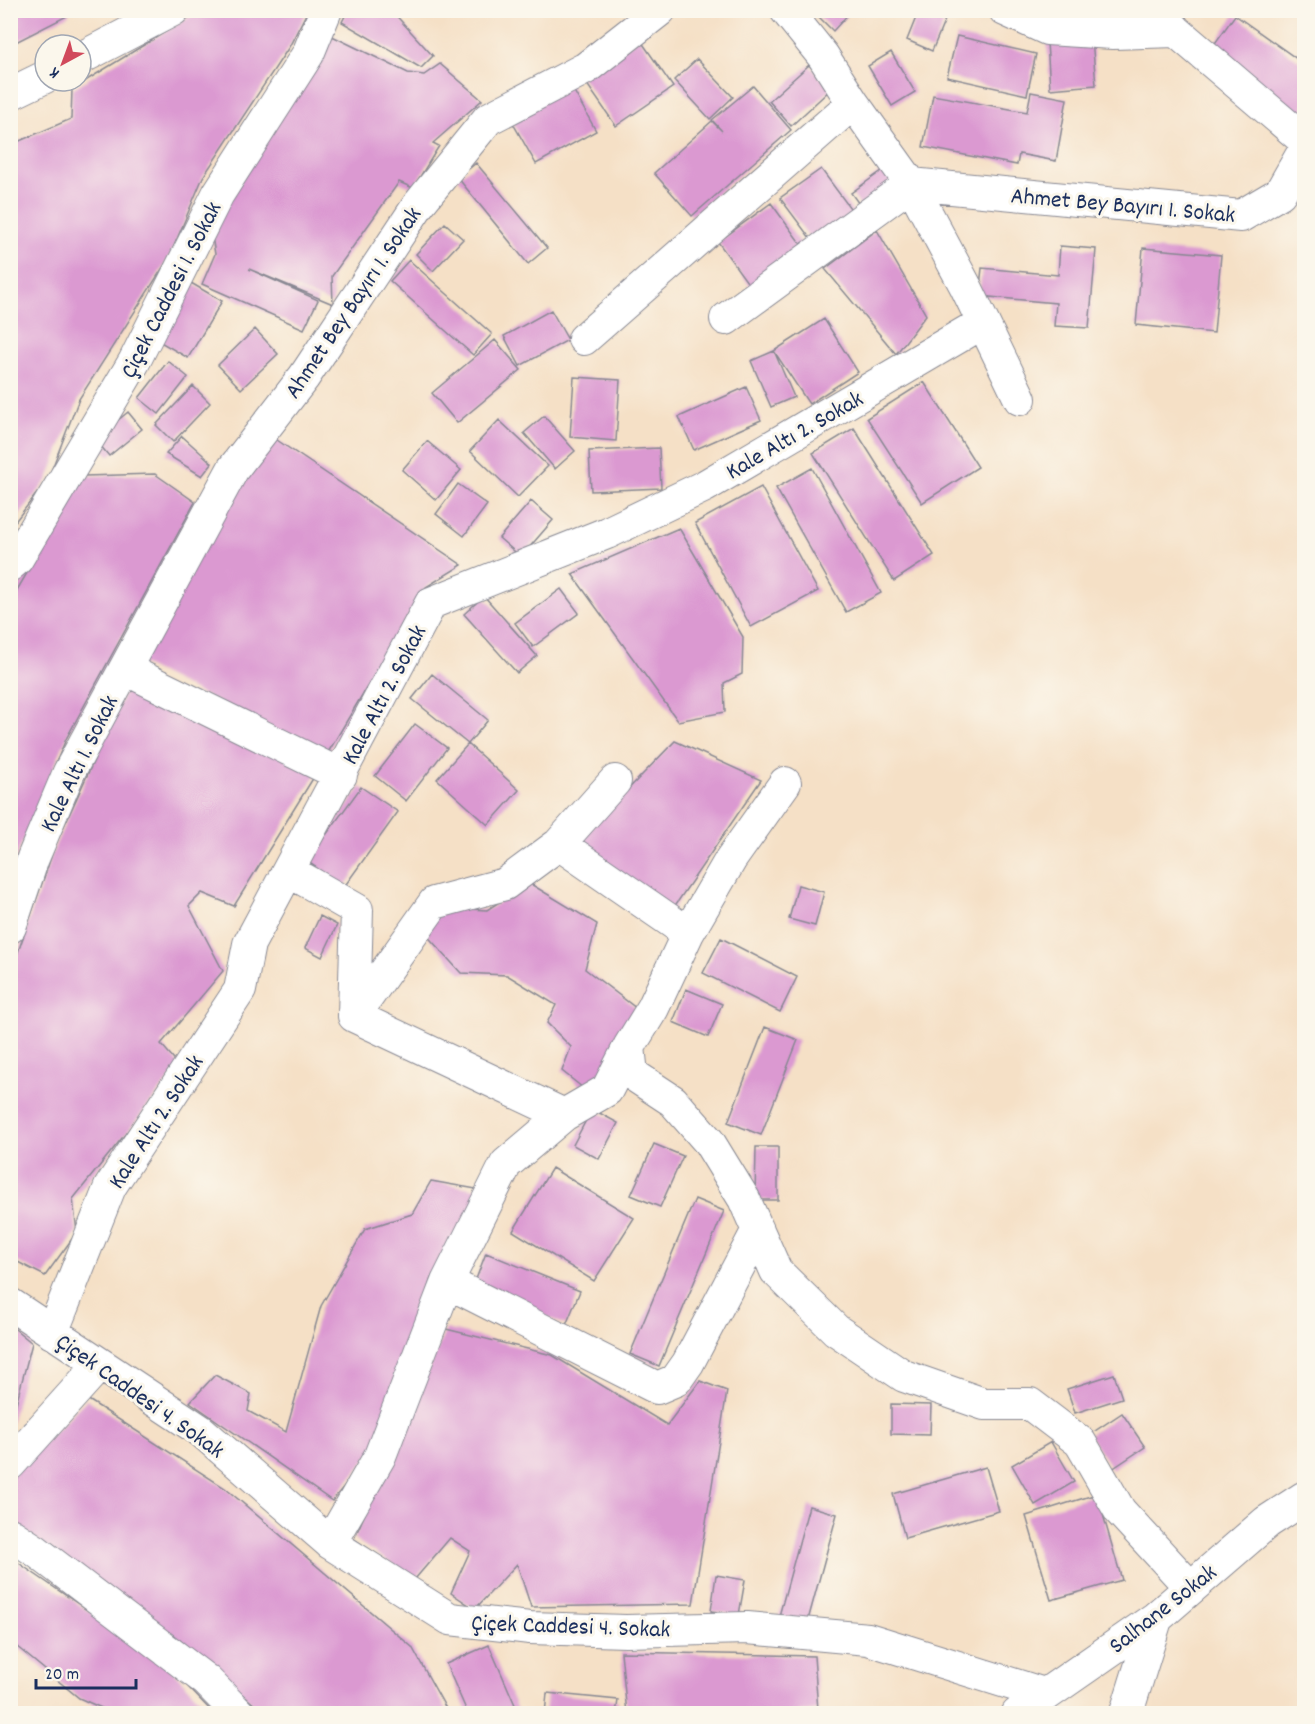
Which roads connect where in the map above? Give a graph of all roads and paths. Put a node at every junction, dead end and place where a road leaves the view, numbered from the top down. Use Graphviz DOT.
graph roads {
  1 [pos="172,10"];
  2 [pos="326,10"];
  3 [pos="660,10"];
  4 [pos="786,10"];
  5 [pos="1005,10"];
  6 [pos="1167,21"];
  7 [pos="93,52"];
  8 [pos="33,83"];
  9 [pos="10,94"];
  10 [pos="853,103"];
  11 [pos="1305,140"];
  12 [pos="1305,151"];
  13 [pos="911,184"];
  14 [pos="726,319"];
  15 [pos="982,322"];
  16 [pos="584,339"];
  17 [pos="1020,399"];
  18 [pos="10,565"];
  19 [pos="125,669"];
  20 [pos="340,776"];
  21 [pos="615,781"];
  22 [pos="785,783"];
  23 [pos="559,844"];
  24 [pos="289,871"];
  25 [pos="10,927"];
  26 [pos="688,933"];
  27 [pos="354,1016"];
  28 [pos="629,1047"];
  29 [pos="564,1115"];
  30 [pos="758,1230"];
  31 [pos="447,1282"];
  32 [pos="10,1304"];
  33 [pos="52,1333"];
  34 [pos="99,1365"];
  35 [pos="10,1464"];
  36 [pos="1305,1498"];
  37 [pos="10,1534"];
  38 [pos="330,1543"];
  39 [pos="1191,1588"];
  40 [pos="1156,1618"];
  41 [pos="1044,1694"];
  42 [pos="239,1713"];
  43 [pos="1018,1713"];
  44 [pos="1126,1713"];
  1 -- 7 [label="street"];
  2 -- 18 [label="street, Çiçek Caddesi 1. Sokak"];
  3 -- 19 [label="street, Ahmet Bey Bayırı 1. Sokak"];
  4 -- 10 [label="street"];
  5 -- 6 [label="street"];
  6 -- 11 [label="street"];
  8 -- 9 [label="street"];
  10 -- 13 [label="street"];
  10 -- 16 [label="street"];
  12 -- 13 [label="street, Ahmet Bey Bayırı 1. Sokak"];
  13 -- 14 [label="street"];
  13 -- 15 [label="street"];
  15 -- 17 [label="street"];
  15 -- 20 [label="street, Kale Altı 2. Sokak"];
  19 -- 20 [label="street"];
  19 -- 25 [label="street, Kale Altı 1. Sokak"];
  20 -- 24 [label="street, Kale Altı 2. Sokak"];
  21 -- 23 [label="street"];
  22 -- 26 [label="street"];
  23 -- 26 [label="street"];
  23 -- 27 [label="street"];
  24 -- 27 [label="street"];
  24 -- 33 [label="street, Kale Altı 2. Sokak"];
  26 -- 28 [label="street"];
  27 -- 29 [label="street"];
  28 -- 29 [label="street"];
  28 -- 30 [label="street"];
  29 -- 31 [label="street"];
  30 -- 31 [label="street"];
  30 -- 39 [label="street"];
  31 -- 38 [label="street"];
  32 -- 33 [label="street, Çiçek Caddesi 4. Sokak"];
  33 -- 34 [label="street, Çiçek Caddesi 4. Sokak"];
  34 -- 35 [label="street"];
  34 -- 38 [label="street, Çiçek Caddesi 4. Sokak"];
  36 -- 39 [label="street, Salhane Sokak"];
  37 -- 42 [label="street"];
  38 -- 41 [label="street, Çiçek Caddesi 4. Sokak"];
  39 -- 40 [label="street, Salhane Sokak"];
  40 -- 41 [label="street, Salhane Sokak"];
  40 -- 44 [label="street"];
  41 -- 43 [label="street, Salhane Sokak"];
}
